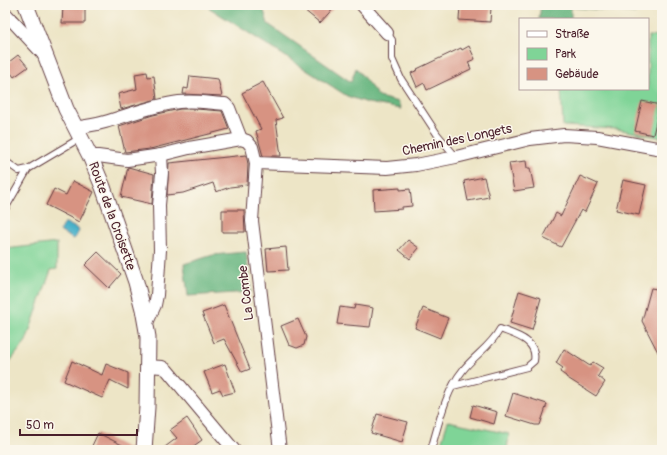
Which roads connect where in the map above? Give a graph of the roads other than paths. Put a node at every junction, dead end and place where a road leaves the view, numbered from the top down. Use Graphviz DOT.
graph roads {
  1 [pos="26,5"];
  2 [pos="362,5"];
  3 [pos="5,13"];
  4 [pos="387,33"];
  5 [pos="46,56"];
  6 [pos="77,133"];
  7 [pos="241,139"];
  8 [pos="662,149"];
  9 [pos="161,155"];
  10 [pos="90,156"];
  11 [pos="456,157"];
  12 [pos="5,161"];
  13 [pos="256,162"];
  14 [pos="28,169"];
  15 [pos="5,210"];
  16 [pos="146,325"];
  17 [pos="148,366"];
  18 [pos="453,386"];
  19 [pos="144,450"];
  20 [pos="234,450"];
  21 [pos="280,450"];
  22 [pos="431,450"];
  1 -- 5 [label="street, Route de la Croisette"];
  2 -- 4 [label="street"];
  3 -- 5 [label="street"];
  4 -- 11 [label="lane"];
  5 -- 6 [label="street, Route de la Croisette"];
  6 -- 7 [label="street, La Combe"];
  6 -- 10 [label="street, Route de la Croisette"];
  6 -- 14 [label="lane"];
  7 -- 9 [label="street"];
  7 -- 13 [label="street, La Combe"];
  8 -- 11 [label="street, Chemin des Longets"];
  9 -- 10 [label="street"];
  9 -- 16 [label="street"];
  10 -- 16 [label="street, Route de la Croisette"];
  11 -- 13 [label="street, Chemin des Longets"];
  12 -- 14 [label="lane"];
  13 -- 21 [label="street, La Combe"];
  14 -- 15 [label="lane"];
  16 -- 17 [label="street, Route de la Croisette"];
  17 -- 19 [label="street, Route de la Croisette"];
  17 -- 20 [label="street"];
  18 -- 18 [label="lane"];
  18 -- 22 [label="lane"];
}
